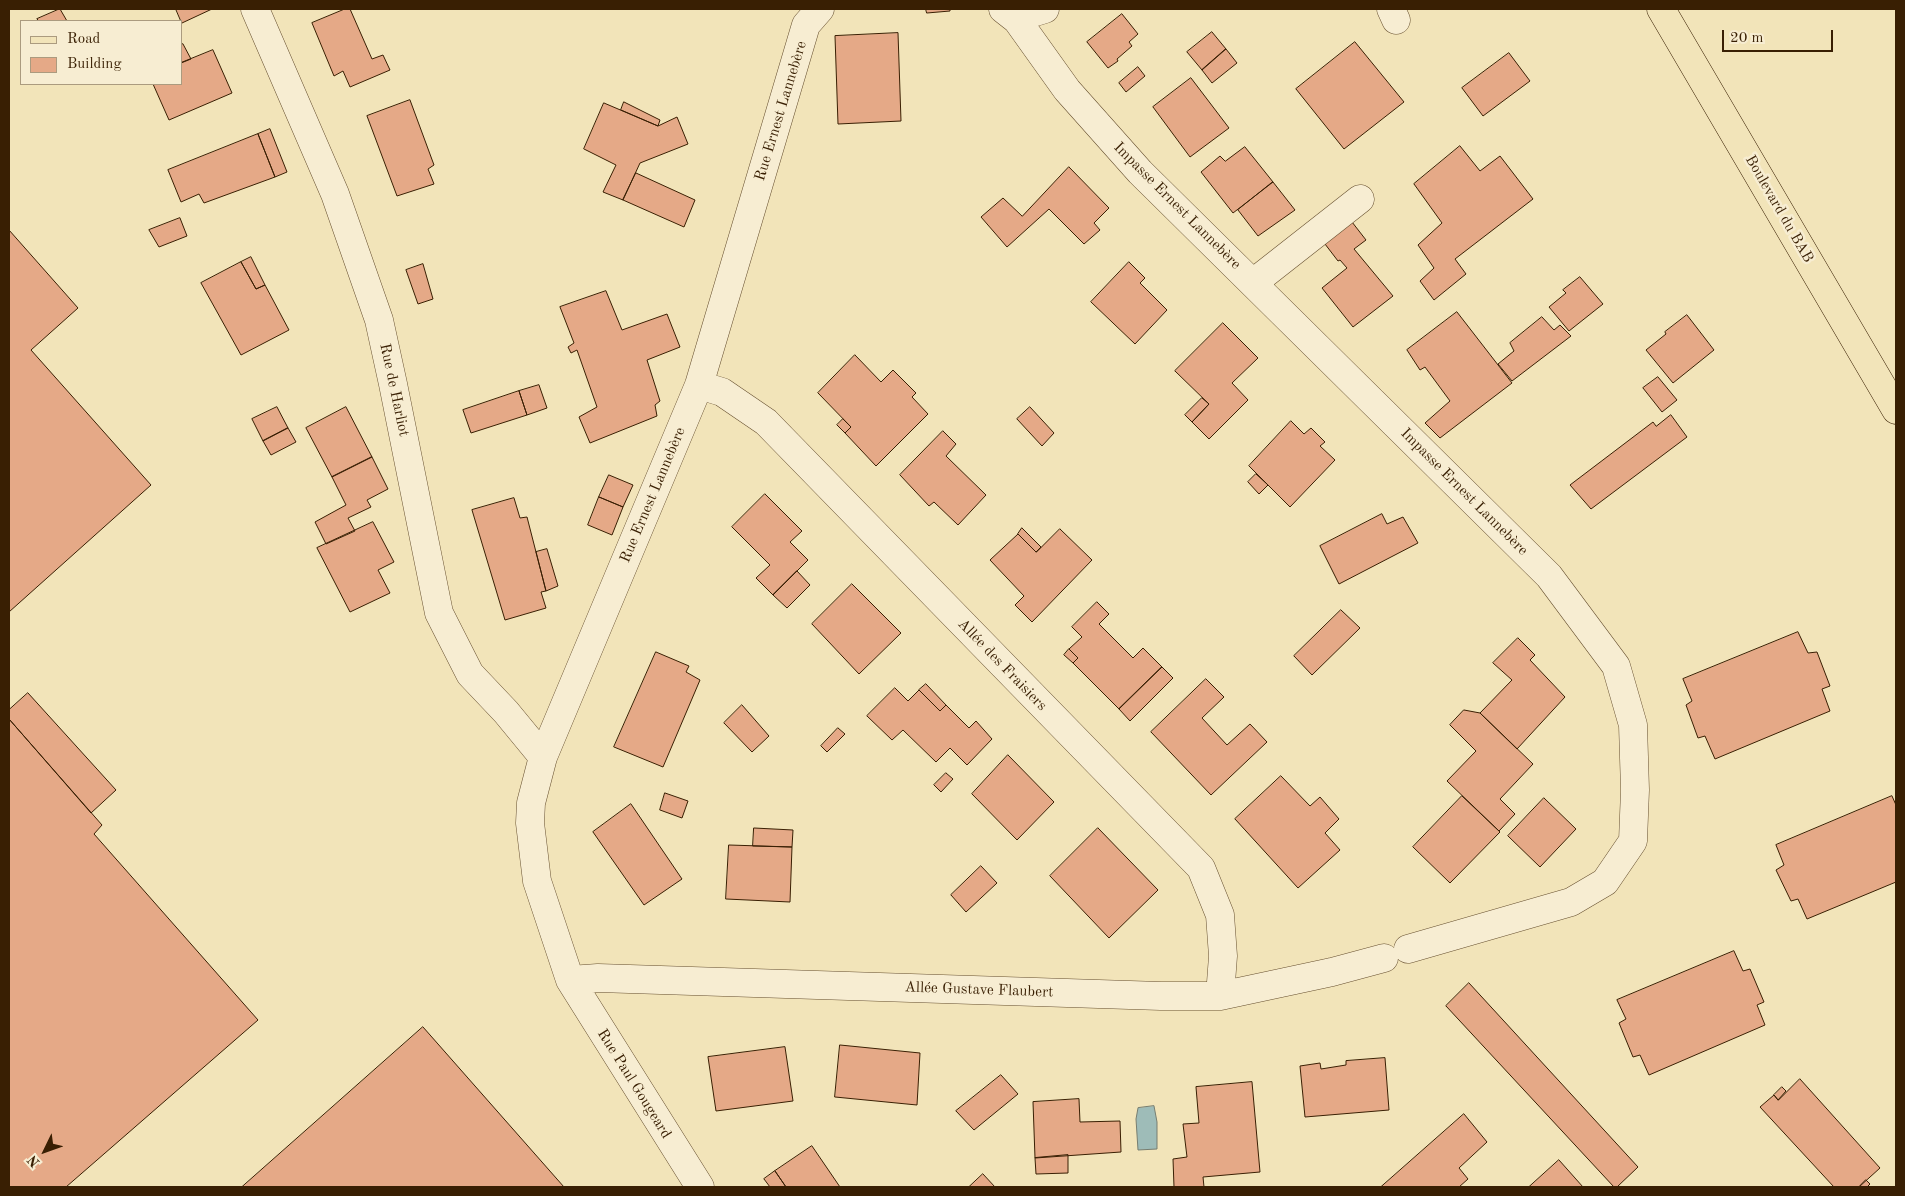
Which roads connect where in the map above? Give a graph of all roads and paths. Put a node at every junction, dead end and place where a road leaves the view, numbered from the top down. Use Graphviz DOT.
graph roads {
  1 [pos="255,9"];
  2 [pos="820,9"];
  3 [pos="1045,9"];
  4 [pos="1661,9"];
  5 [pos="1010,14"];
  6 [pos="1360,199"];
  7 [pos="1252,283"];
  8 [pos="699,385"];
  9 [pos="1896,410"];
  10 [pos="543,756"];
  11 [pos="1396,953"];
  12 [pos="570,980"];
  13 [pos="1220,996"];
  14 [pos="700,1187"];
  1 -- 10 [label="street, Rue de Harliot"];
  2 -- 8 [label="street, Rue Ernest Lannebère"];
  3 -- 5 [label="street"];
  4 -- 9 [label="main road, Boulevard du BAB"];
  5 -- 7 [label="street, Impasse Ernest Lannebère"];
  6 -- 7 [label="street"];
  7 -- 11 [label="street, Impasse Ernest Lannebère"];
  8 -- 10 [label="street, Rue Ernest Lannebère"];
  8 -- 13 [label="street, Allée des Fraisiers"];
  10 -- 12 [label="street, Rue Ernest Lannebère"];
  11 -- 13 [label="street, Allée Gustave Flaubert"];
  12 -- 13 [label="street, Allée Gustave Flaubert"];
  12 -- 14 [label="street, Rue Paul Gougeard"];
}
